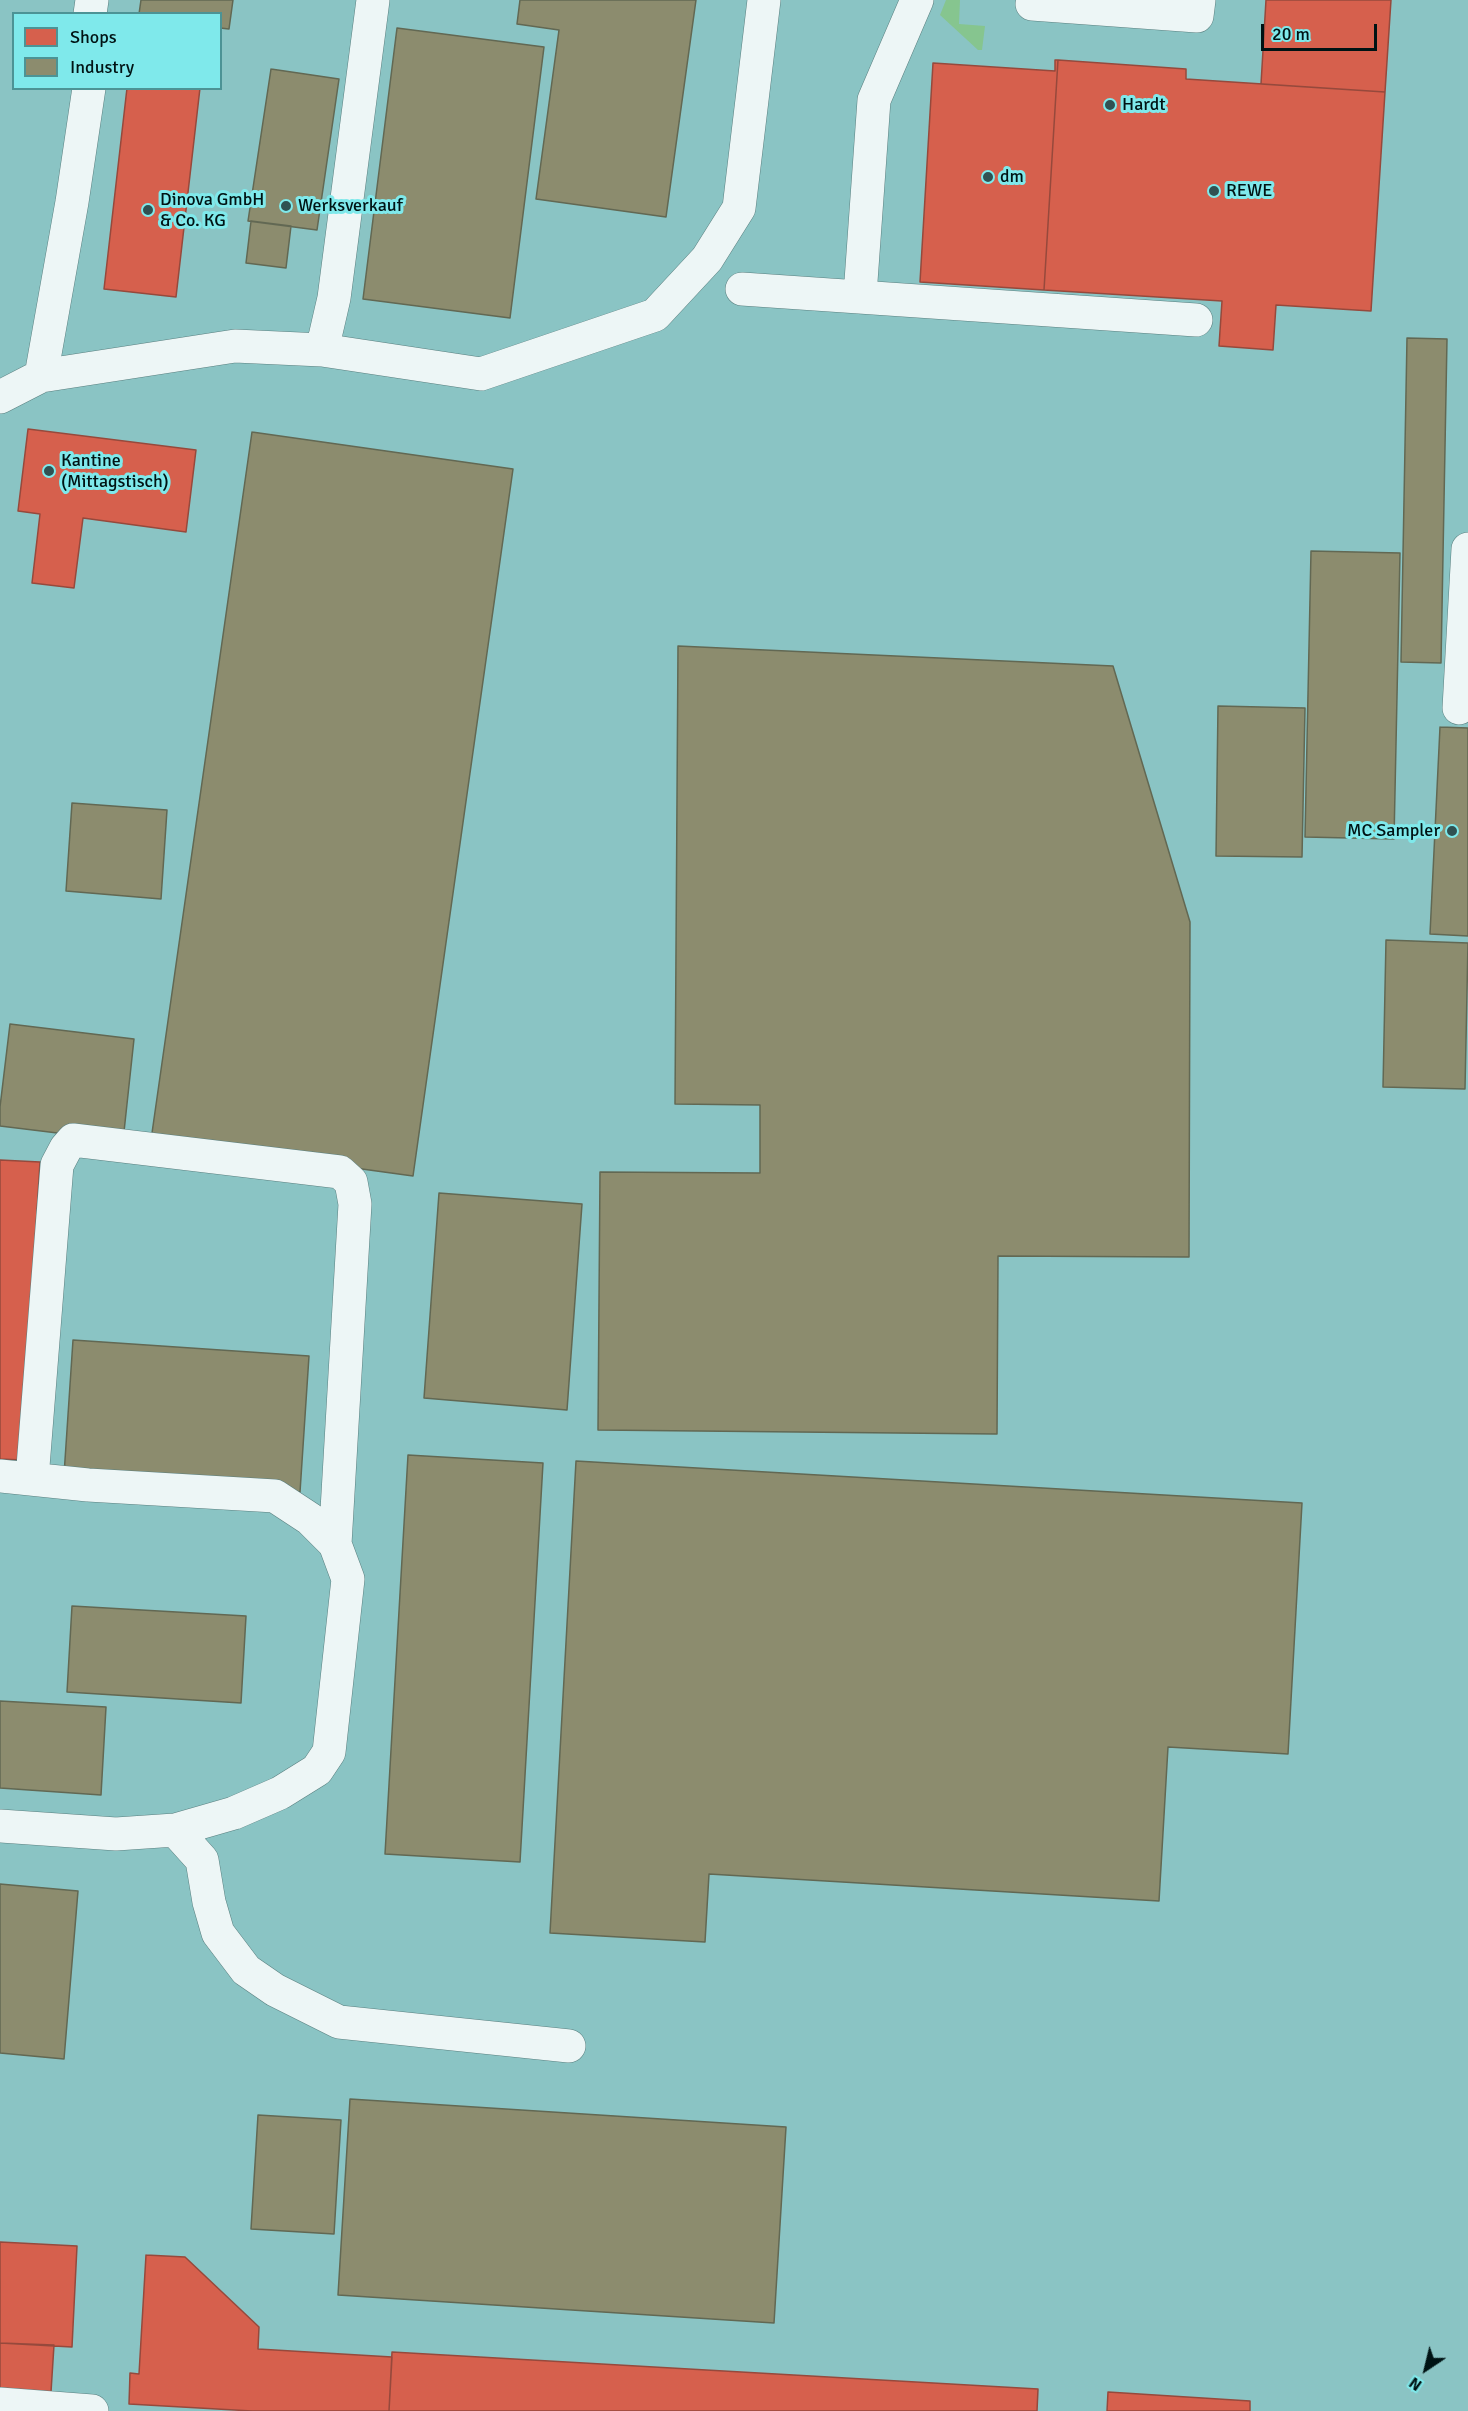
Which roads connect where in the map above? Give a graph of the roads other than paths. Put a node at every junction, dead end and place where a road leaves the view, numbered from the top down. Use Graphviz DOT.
graph roads {
  1 [pos="373,0"];
  2 [pos="765,0"];
  3 [pos="917,0"];
  4 [pos="1033,0"];
  5 [pos="1199,0"];
  6 [pos="88,90"];
  7 [pos="742,289"];
  8 [pos="860,295"];
  9 [pos="1196,320"];
  10 [pos="322,350"];
  11 [pos="41,376"];
  12 [pos="0,397"];
  13 [pos="1468,549"];
  14 [pos="1459,708"];
  15 [pos="0,1476"];
  16 [pos="32,1479"];
  17 [pos="335,1544"];
  18 [pos="0,1826"];
  19 [pos="175,1830"];
  20 [pos="569,2046"];
  21 [pos="0,2404"];
  22 [pos="92,2411"];
  1 -- 10 [label="lane"];
  2 -- 10 [label="lane"];
  3 -- 8 [label="lane"];
  4 -- 5 [label="lane"];
  6 -- 11 [label="lane"];
  7 -- 8 [label="lane"];
  8 -- 9 [label="lane"];
  10 -- 11 [label="lane"];
  11 -- 12 [label="lane"];
  13 -- 14 [label="lane"];
  15 -- 16 [label="lane"];
  16 -- 17 [label="lane"];
  16 -- 17 [label="lane"];
  17 -- 19 [label="lane"];
  18 -- 19 [label="lane"];
  19 -- 20 [label="lane"];
  21 -- 22 [label="lane"];
}
